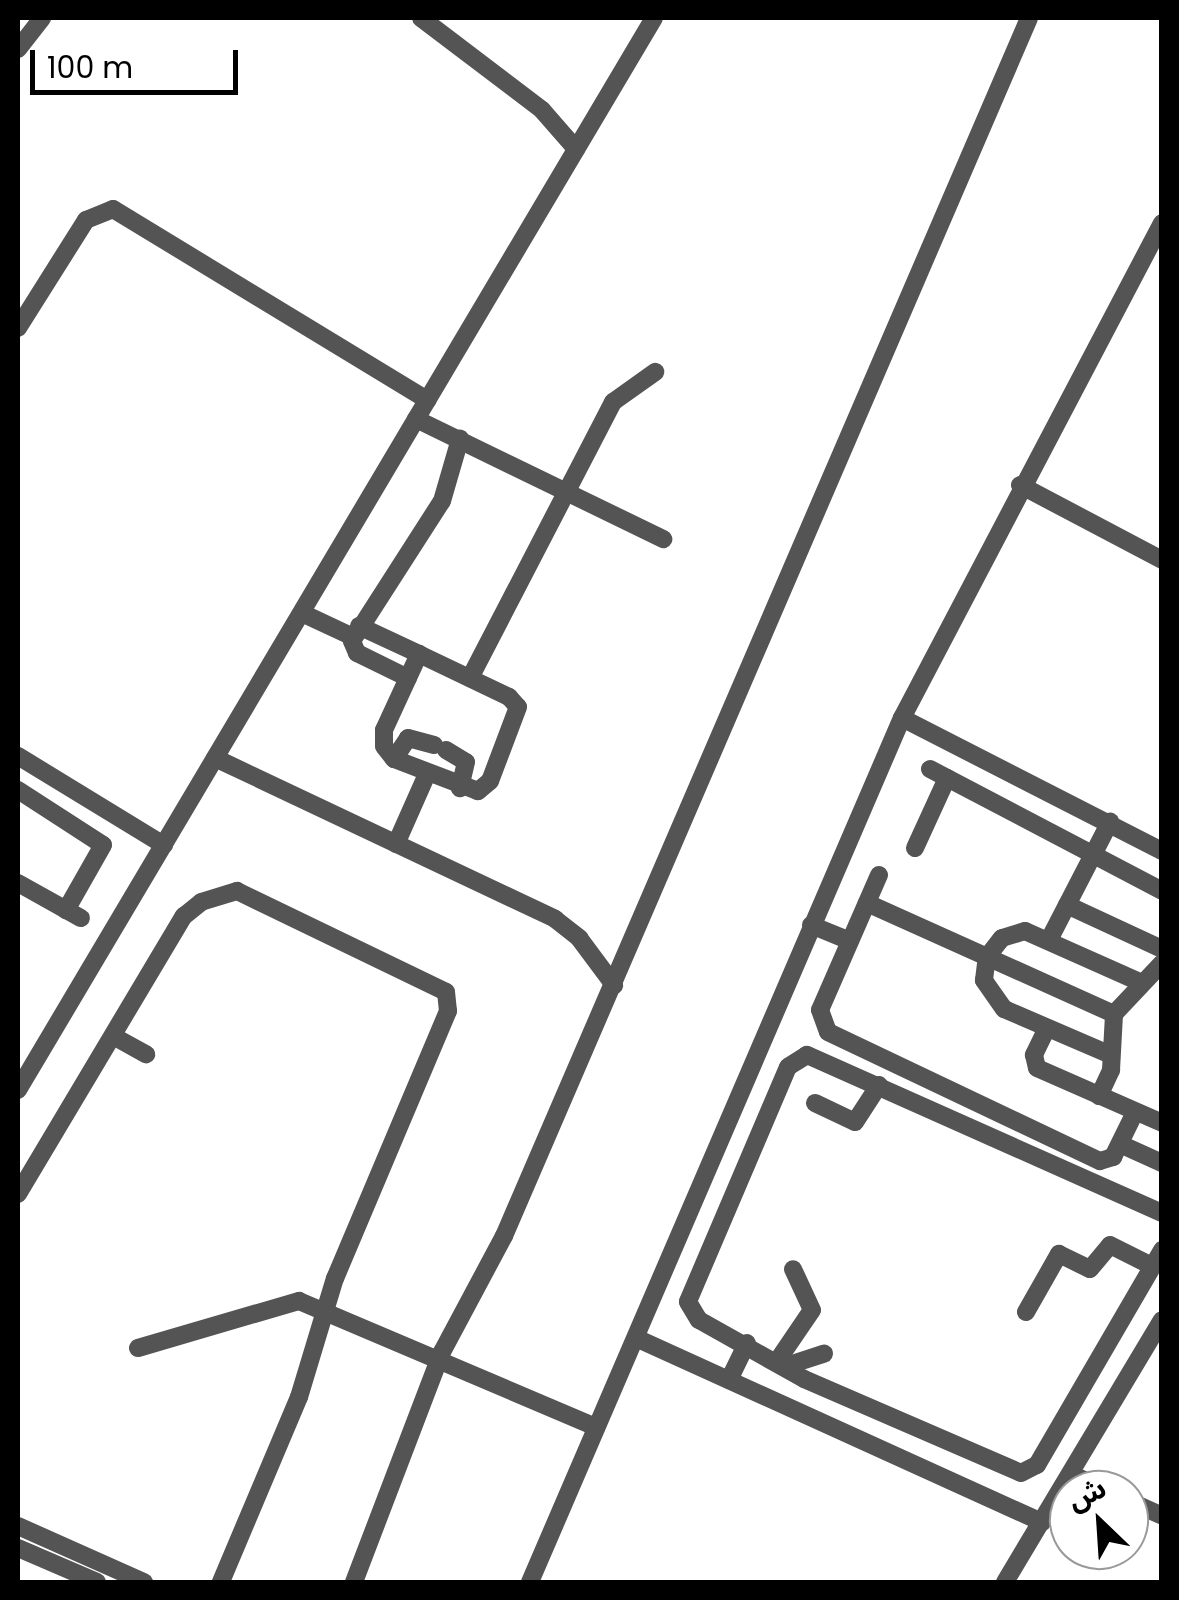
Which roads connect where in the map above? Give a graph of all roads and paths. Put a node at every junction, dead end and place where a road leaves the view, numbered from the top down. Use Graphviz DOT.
graph roads {
  1 [pos="42,18"];
  2 [pos="421,18"];
  3 [pos="654,18"];
  4 [pos="1029,18"];
  5 [pos="18,50"];
  6 [pos="576,149"];
  7 [pos="1159,233"];
  8 [pos="18,328"];
  9 [pos="655,372"];
  10 [pos="427,400"];
  11 [pos="416,419"];
  12 [pos="460,440"];
  13 [pos="1020,484"];
  14 [pos="565,489"];
  15 [pos="664,539"];
  16 [pos="1162,560"];
  17 [pos="304,614"];
  18 [pos="356,631"];
  19 [pos="419,654"];
  20 [pos="408,678"];
  21 [pos="470,678"];
  22 [pos="902,718"];
  23 [pos="18,756"];
  24 [pos="215,758"];
  25 [pos="394,759"];
  26 [pos="427,774"];
  27 [pos="460,788"];
  28 [pos="18,790"];
  29 [pos="1110,822"];
  30 [pos="396,844"];
  31 [pos="164,845"];
  32 [pos="915,848"];
  33 [pos="1162,851"];
  34 [pos="1092,855"];
  35 [pos="880,874"];
  36 [pos="18,883"];
  37 [pos="1162,892"];
  38 [pos="867,903"];
  39 [pos="1067,905"];
  40 [pos="812,926"];
  41 [pos="1050,938"];
  42 [pos="850,941"];
  43 [pos="1162,949"];
  44 [pos="986,957"];
  45 [pos="1162,962"];
  46 [pos="1142,983"];
  47 [pos="614,985"];
  48 [pos="1114,1014"];
  49 [pos="1047,1028"];
  50 [pos="113,1036"];
  51 [pos="146,1054"];
  52 [pos="1111,1055"];
  53 [pos="879,1085"];
  54 [pos="18,1090"];
  55 [pos="1099,1096"];
  56 [pos="815,1104"];
  57 [pos="1135,1112"];
  58 [pos="1162,1123"];
  59 [pos="1120,1144"];
  60 [pos="1162,1163"];
  61 [pos="18,1194"];
  62 [pos="1162,1213"];
  63 [pos="1157,1258"];
  64 [pos="793,1268"];
  65 [pos="324,1312"];
  66 [pos="1026,1312"];
  67 [pos="1162,1320"];
  68 [pos="636,1338"];
  69 [pos="747,1343"];
  70 [pos="138,1348"];
  71 [pos="824,1354"];
  72 [pos="439,1360"];
  73 [pos="782,1363"];
  74 [pos="730,1380"];
  75 [pos="596,1427"];
  76 [pos="1072,1470"];
  77 [pos="1049,1510"];
  78 [pos="1042,1522"];
  79 [pos="18,1526"];
  80 [pos="18,1548"];
  81 [pos="97,1582"];
  82 [pos="144,1582"];
  83 [pos="220,1582"];
  84 [pos="354,1582"];
  85 [pos="530,1582"];
  86 [pos="1005,1582"];
  1 -- 5 [label="street"];
  2 -- 6 [label="street"];
  3 -- 6 [label="street"];
  4 -- 47 [label="street"];
  6 -- 10 [label="street"];
  7 -- 13 [label="street"];
  8 -- 10 [label="street"];
  9 -- 14 [label="street"];
  10 -- 11 [label="street"];
  11 -- 12 [label="street"];
  11 -- 17 [label="street"];
  12 -- 14 [label="street"];
  12 -- 18 [label="street"];
  13 -- 16 [label="street"];
  13 -- 22 [label="street"];
  14 -- 15 [label="street"];
  14 -- 21 [label="street"];
  17 -- 18 [label="street"];
  17 -- 24 [label="street"];
  18 -- 19 [label="street"];
  18 -- 20 [label="street"];
  19 -- 20 [label="street"];
  19 -- 21 [label="street"];
  20 -- 25 [label="street"];
  21 -- 27 [label="street"];
  22 -- 29 [label="street"];
  22 -- 40 [label="street"];
  23 -- 31 [label="street"];
  24 -- 30 [label="street"];
  24 -- 31 [label="street"];
  25 -- 26 [label="street"];
  25 -- 27 [label="street"];
  26 -- 27 [label="street"];
  26 -- 30 [label="street"];
  28 -- 36 [label="street"];
  29 -- 33 [label="street"];
  29 -- 34 [label="street"];
  30 -- 47 [label="street"];
  31 -- 54 [label="street"];
  32 -- 34 [label="street"];
  34 -- 37 [label="street"];
  34 -- 39 [label="street"];
  35 -- 38 [label="street"];
  38 -- 42 [label="street"];
  38 -- 44 [label="street"];
  39 -- 41 [label="street"];
  39 -- 43 [label="street"];
  40 -- 42 [label="street"];
  40 -- 68 [label="street"];
  41 -- 44 [label="street"];
  41 -- 46 [label="street"];
  42 -- 59 [label="street"];
  44 -- 48 [label="street"];
  44 -- 49 [label="street"];
  45 -- 46 [label="street"];
  46 -- 48 [label="street"];
  47 -- 72 [label="street"];
  48 -- 52 [label="street"];
  49 -- 52 [label="street"];
  49 -- 55 [label="street"];
  50 -- 51 [label="street"];
  50 -- 61 [label="street"];
  50 -- 65 [label="street"];
  52 -- 55 [label="street"];
  53 -- 56 [label="street"];
  53 -- 62 [label="street"];
  53 -- 69 [label="street"];
  55 -- 57 [label="street"];
  57 -- 58 [label="street"];
  57 -- 59 [label="street"];
  59 -- 60 [label="street"];
  63 -- 66 [label="street"];
  63 -- 73 [label="street"];
  64 -- 73 [label="street"];
  65 -- 70 [label="street"];
  65 -- 72 [label="street"];
  65 -- 83 [label="street"];
  67 -- 76 [label="street"];
  68 -- 74 [label="street"];
  68 -- 75 [label="street"];
  69 -- 73 [label="street"];
  69 -- 74 [label="street"];
  71 -- 73 [label="street"];
  72 -- 75 [label="street"];
  72 -- 84 [label="street"];
  74 -- 78 [label="street"];
  75 -- 85 [label="street"];
  77 -- 78 [label="street"];
  78 -- 86 [label="street"];
  79 -- 82 [label="street"];
  80 -- 81 [label="street"];
}
